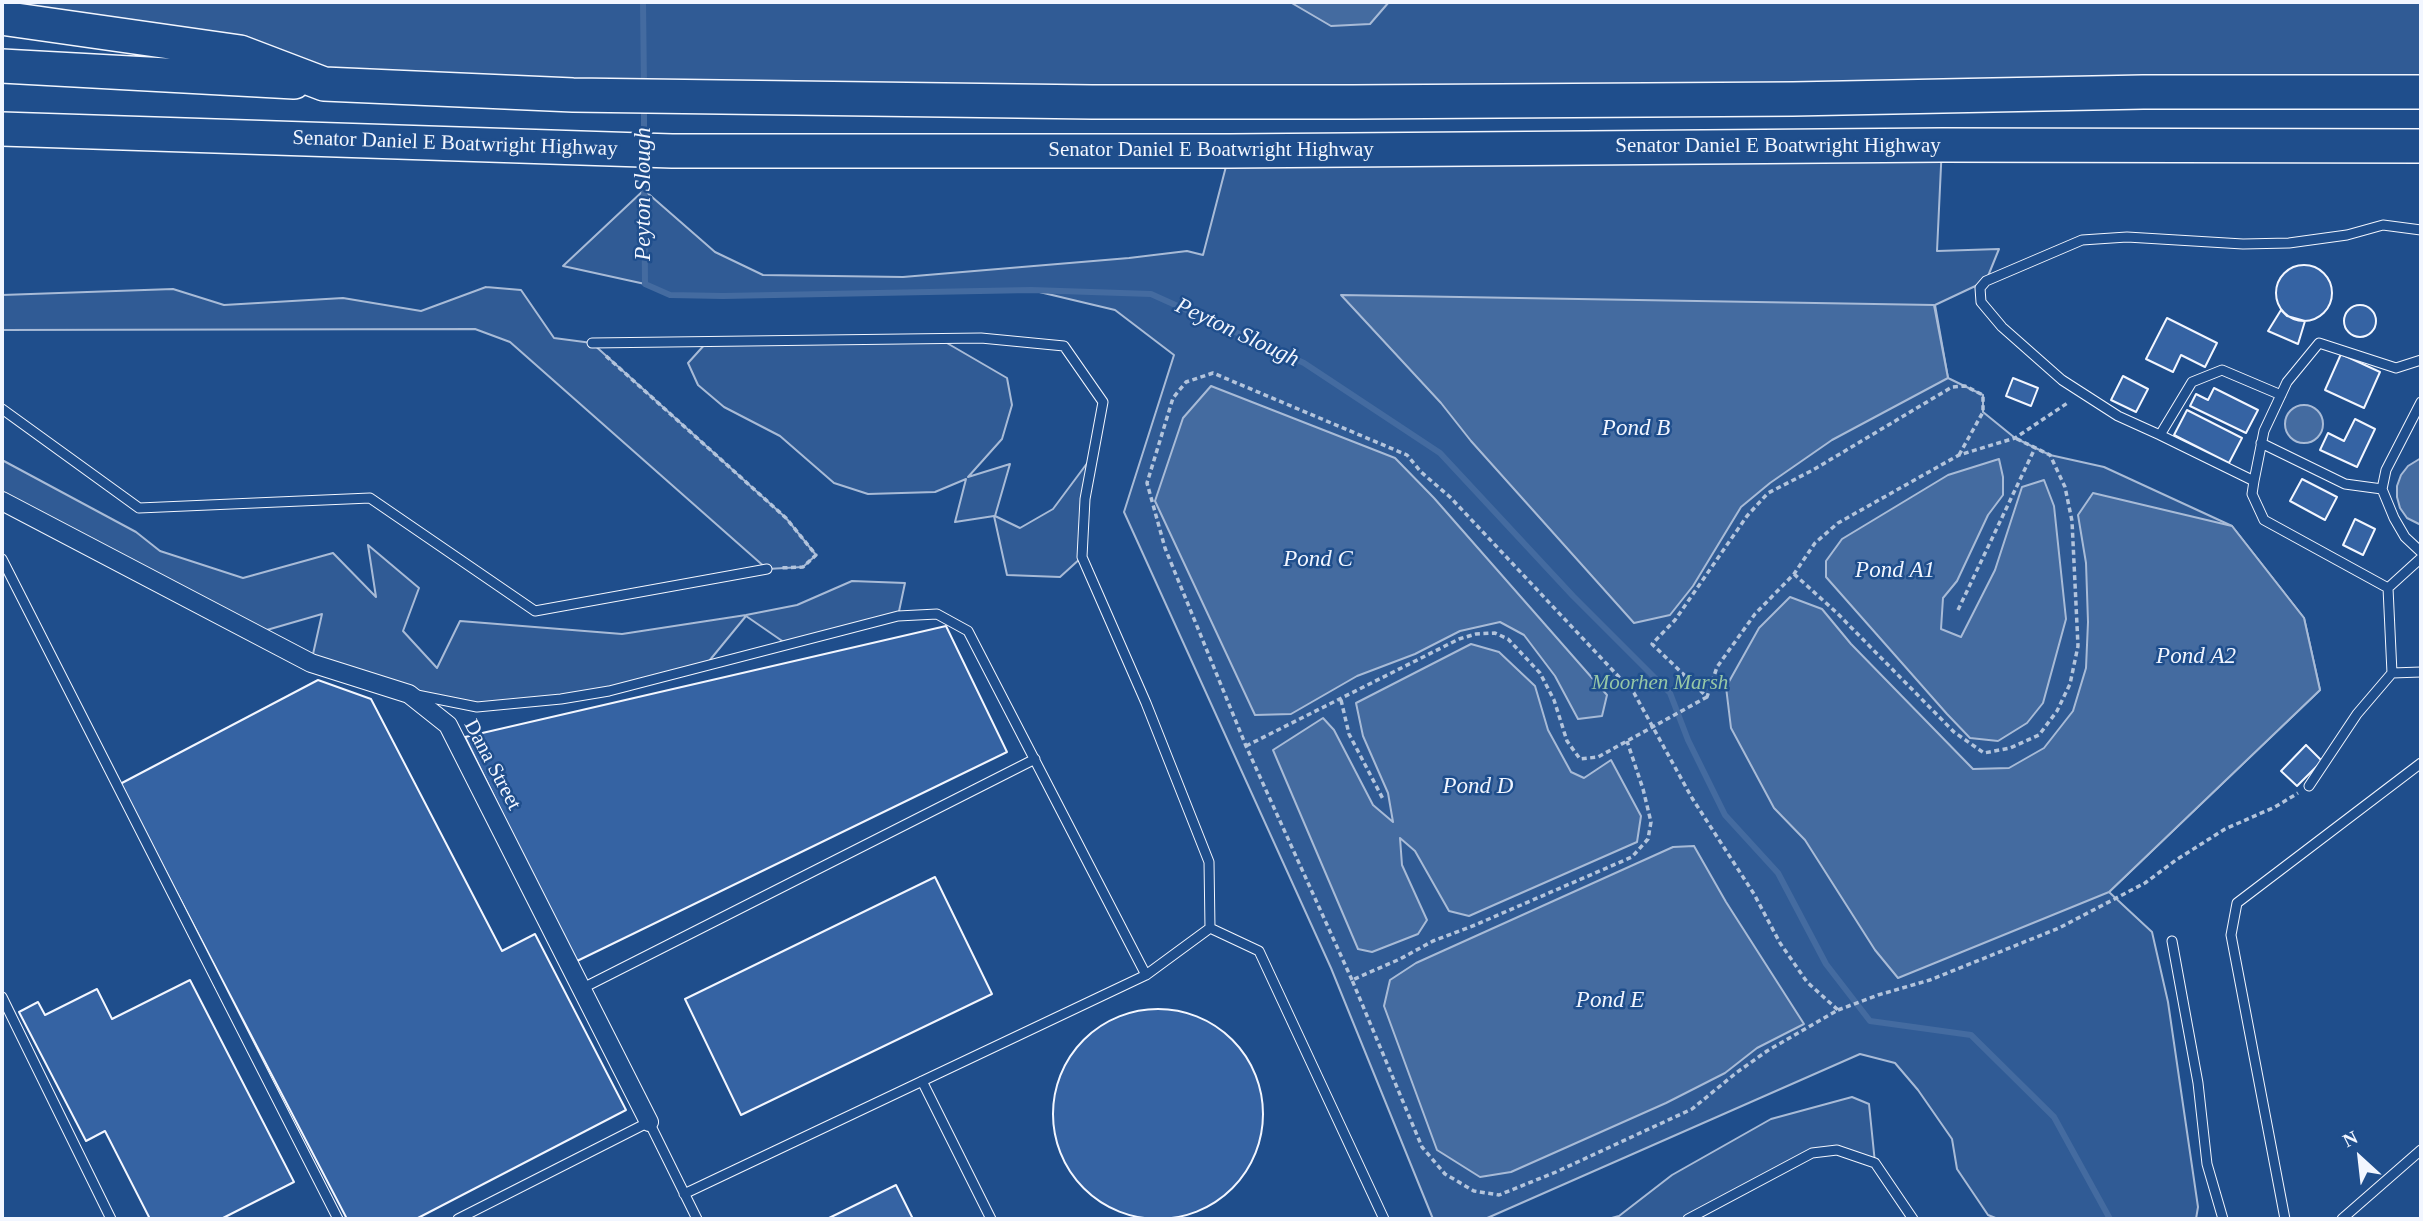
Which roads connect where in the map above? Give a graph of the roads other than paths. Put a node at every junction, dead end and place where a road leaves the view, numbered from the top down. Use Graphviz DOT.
graph roads {
  1 [pos="2,18"];
  2 [pos="2,66"];
  3 [pos="324,84"];
  4 [pos="2421,92"];
  5 [pos="2,129"];
  6 [pos="262,138"];
  7 [pos="2421,146"];
  8 [pos="2,150"];
  9 [pos="2421,230"];
  10 [pos="592,343"];
  11 [pos="2421,360"];
  12 [pos="2281,395"];
  13 [pos="2421,402"];
  14 [pos="2,409"];
  15 [pos="2160,435"];
  16 [pos="2261,443"];
  17 [pos="2254,481"];
  18 [pos="2382,489"];
  19 [pos="2,501"];
  20 [pos="2421,552"];
  21 [pos="2421,558"];
  22 [pos="2,559"];
  23 [pos="767,569"];
  24 [pos="2388,588"];
  25 [pos="2421,672"];
  26 [pos="2392,673"];
  27 [pos="409,694"];
  28 [pos="1035,760"];
  29 [pos="2421,763"];
  30 [pos="2309,786"];
  31 [pos="1210,929"];
  32 [pos="2172,941"];
  33 [pos="1146,975"];
  34 [pos="581,989"];
  35 [pos="2,997"];
  36 [pos="922,1081"];
  37 [pos="649,1122"];
  38 [pos="2421,1150"];
  39 [pos="684,1194"];
  40 [pos="111,1219"];
  41 [pos="338,1219"];
  42 [pos="458,1219"];
  43 [pos="697,1219"];
  44 [pos="991,1219"];
  45 [pos="1384,1219"];
  46 [pos="1688,1219"];
  47 [pos="1913,1219"];
  48 [pos="2223,1219"];
  49 [pos="2285,1219"];
  50 [pos="2342,1219"];
  1 -- 3 [label="highway"];
  2 -- 3 [label="highway"];
  3 -- 4 [label="highway"];
  5 -- 6 [label="highway, Senator Daniel E Boatwright Highway"];
  6 -- 7 [label="highway, Senator Daniel E Boatwright Highway"];
  6 -- 8 [label="highway"];
  9 -- 15 [label="lane"];
  10 -- 31 [label="lane"];
  11 -- 12 [label="lane"];
  12 -- 15 [label="lane"];
  12 -- 16 [label="lane"];
  13 -- 18 [label="lane"];
  14 -- 23 [label="lane"];
  15 -- 17 [label="lane"];
  16 -- 17 [label="lane"];
  16 -- 18 [label="lane"];
  17 -- 24 [label="lane"];
  18 -- 20 [label="lane"];
  19 -- 27 [label="street, Dana Street"];
  21 -- 24 [label="lane"];
  22 -- 41 [label="lane"];
  24 -- 26 [label="lane"];
  25 -- 26 [label="lane"];
  26 -- 30 [label="lane"];
  27 -- 28 [label="lane"];
  27 -- 34 [label="street, Dana Street"];
  28 -- 33 [label="lane"];
  28 -- 34 [label="lane"];
  29 -- 49 [label="lane"];
  31 -- 33 [label="lane"];
  31 -- 45 [label="lane"];
  32 -- 48 [label="lane"];
  33 -- 36 [label="lane"];
  34 -- 37 [label="street, Dana Street"];
  35 -- 40 [label="lane"];
  36 -- 39 [label="lane"];
  36 -- 44 [label="lane"];
  37 -- 39 [label="lane"];
  37 -- 42 [label="lane"];
  38 -- 50 [label="lane"];
  39 -- 43 [label="lane"];
  46 -- 47 [label="lane"];
}
